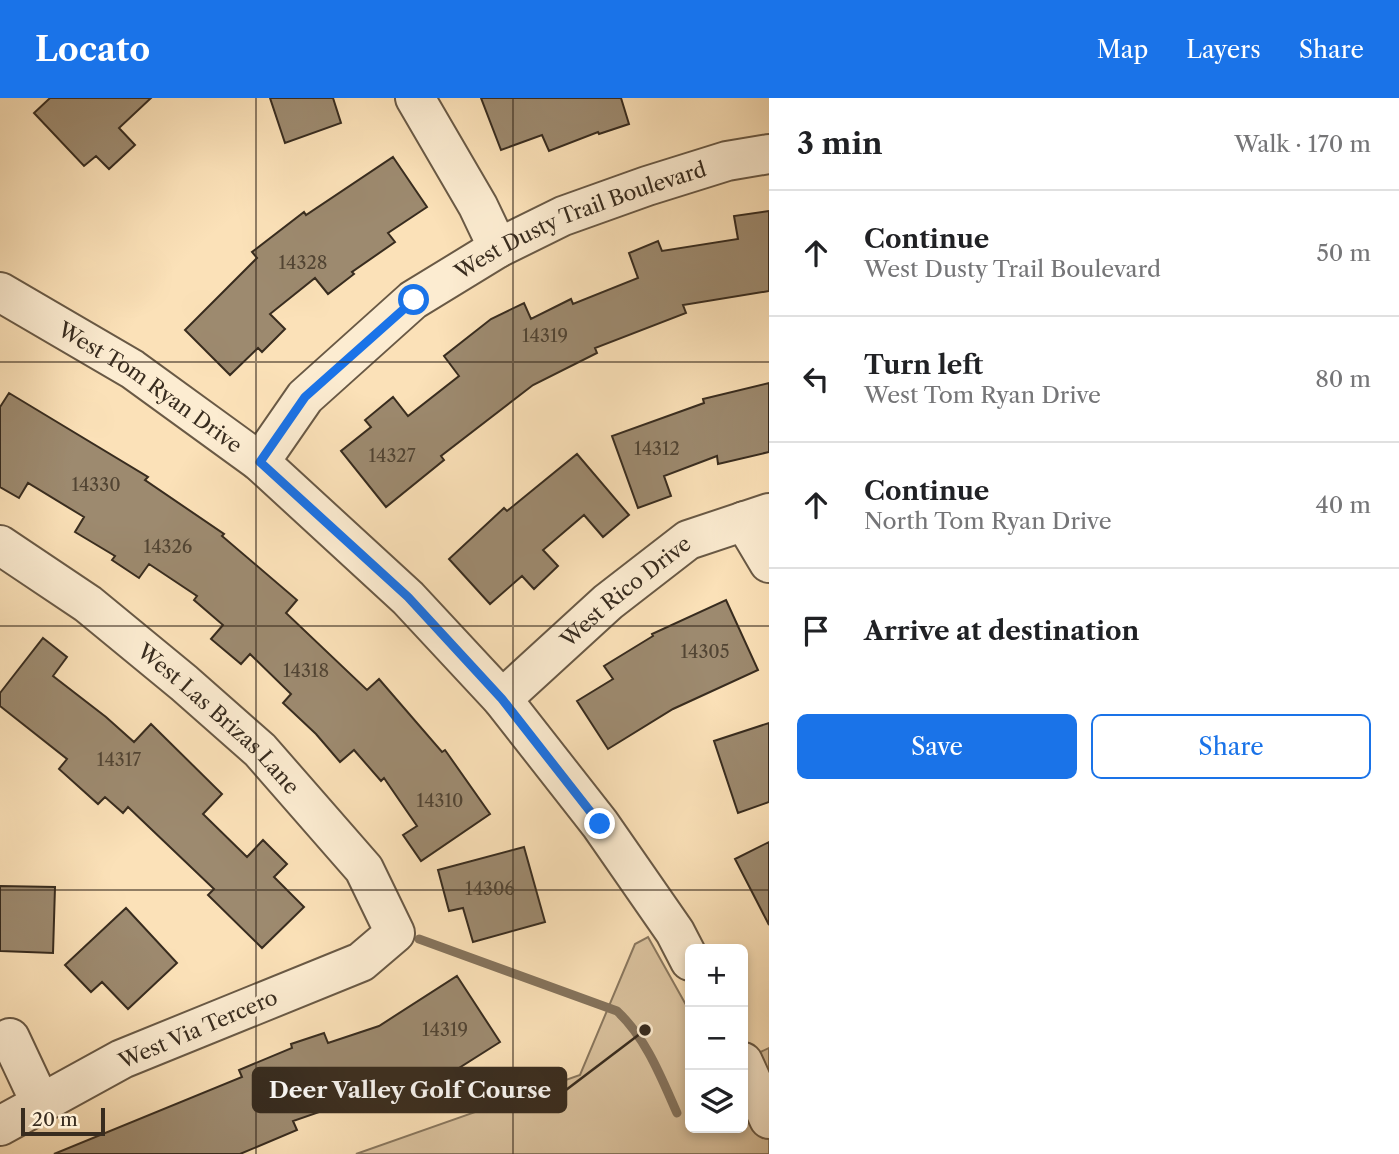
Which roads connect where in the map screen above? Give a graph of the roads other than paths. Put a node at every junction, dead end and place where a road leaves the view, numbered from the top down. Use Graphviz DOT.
graph roads {
  1 [pos="415,98"];
  2 [pos="769,154"];
  3 [pos="498,248"];
  4 [pos="3,299"];
  5 [pos="260,462"];
  6 [pos="756,517"];
  7 [pos="0,545"];
  8 [pos="769,563"];
  9 [pos="502,699"];
  10 [pos="396,933"];
  11 [pos="685,951"];
  12 [pos="10,1038"];
  13 [pos="747,1070"];
  14 [pos="41,1104"];
  15 [pos="769,1119"];
  16 [pos="0,1126"];
  1 -- 3 [label="street"];
  2 -- 3 [label="street, West Dusty Trail Boulevard"];
  3 -- 5 [label="street, West Dusty Trail Boulevard"];
  4 -- 5 [label="street, West Tom Ryan Drive"];
  5 -- 9 [label="street, West Tom Ryan Drive"];
  6 -- 8 [label="street"];
  6 -- 9 [label="street, West Rico Drive"];
  7 -- 10 [label="street, West Las Brizas Lane"];
  9 -- 11 [label="street, West Tom Ryan Drive"];
  10 -- 14 [label="street, West Via Tercero"];
  12 -- 14 [label="street"];
  13 -- 15 [label="street"];
  14 -- 16 [label="street, West Via Tercero"];
}
